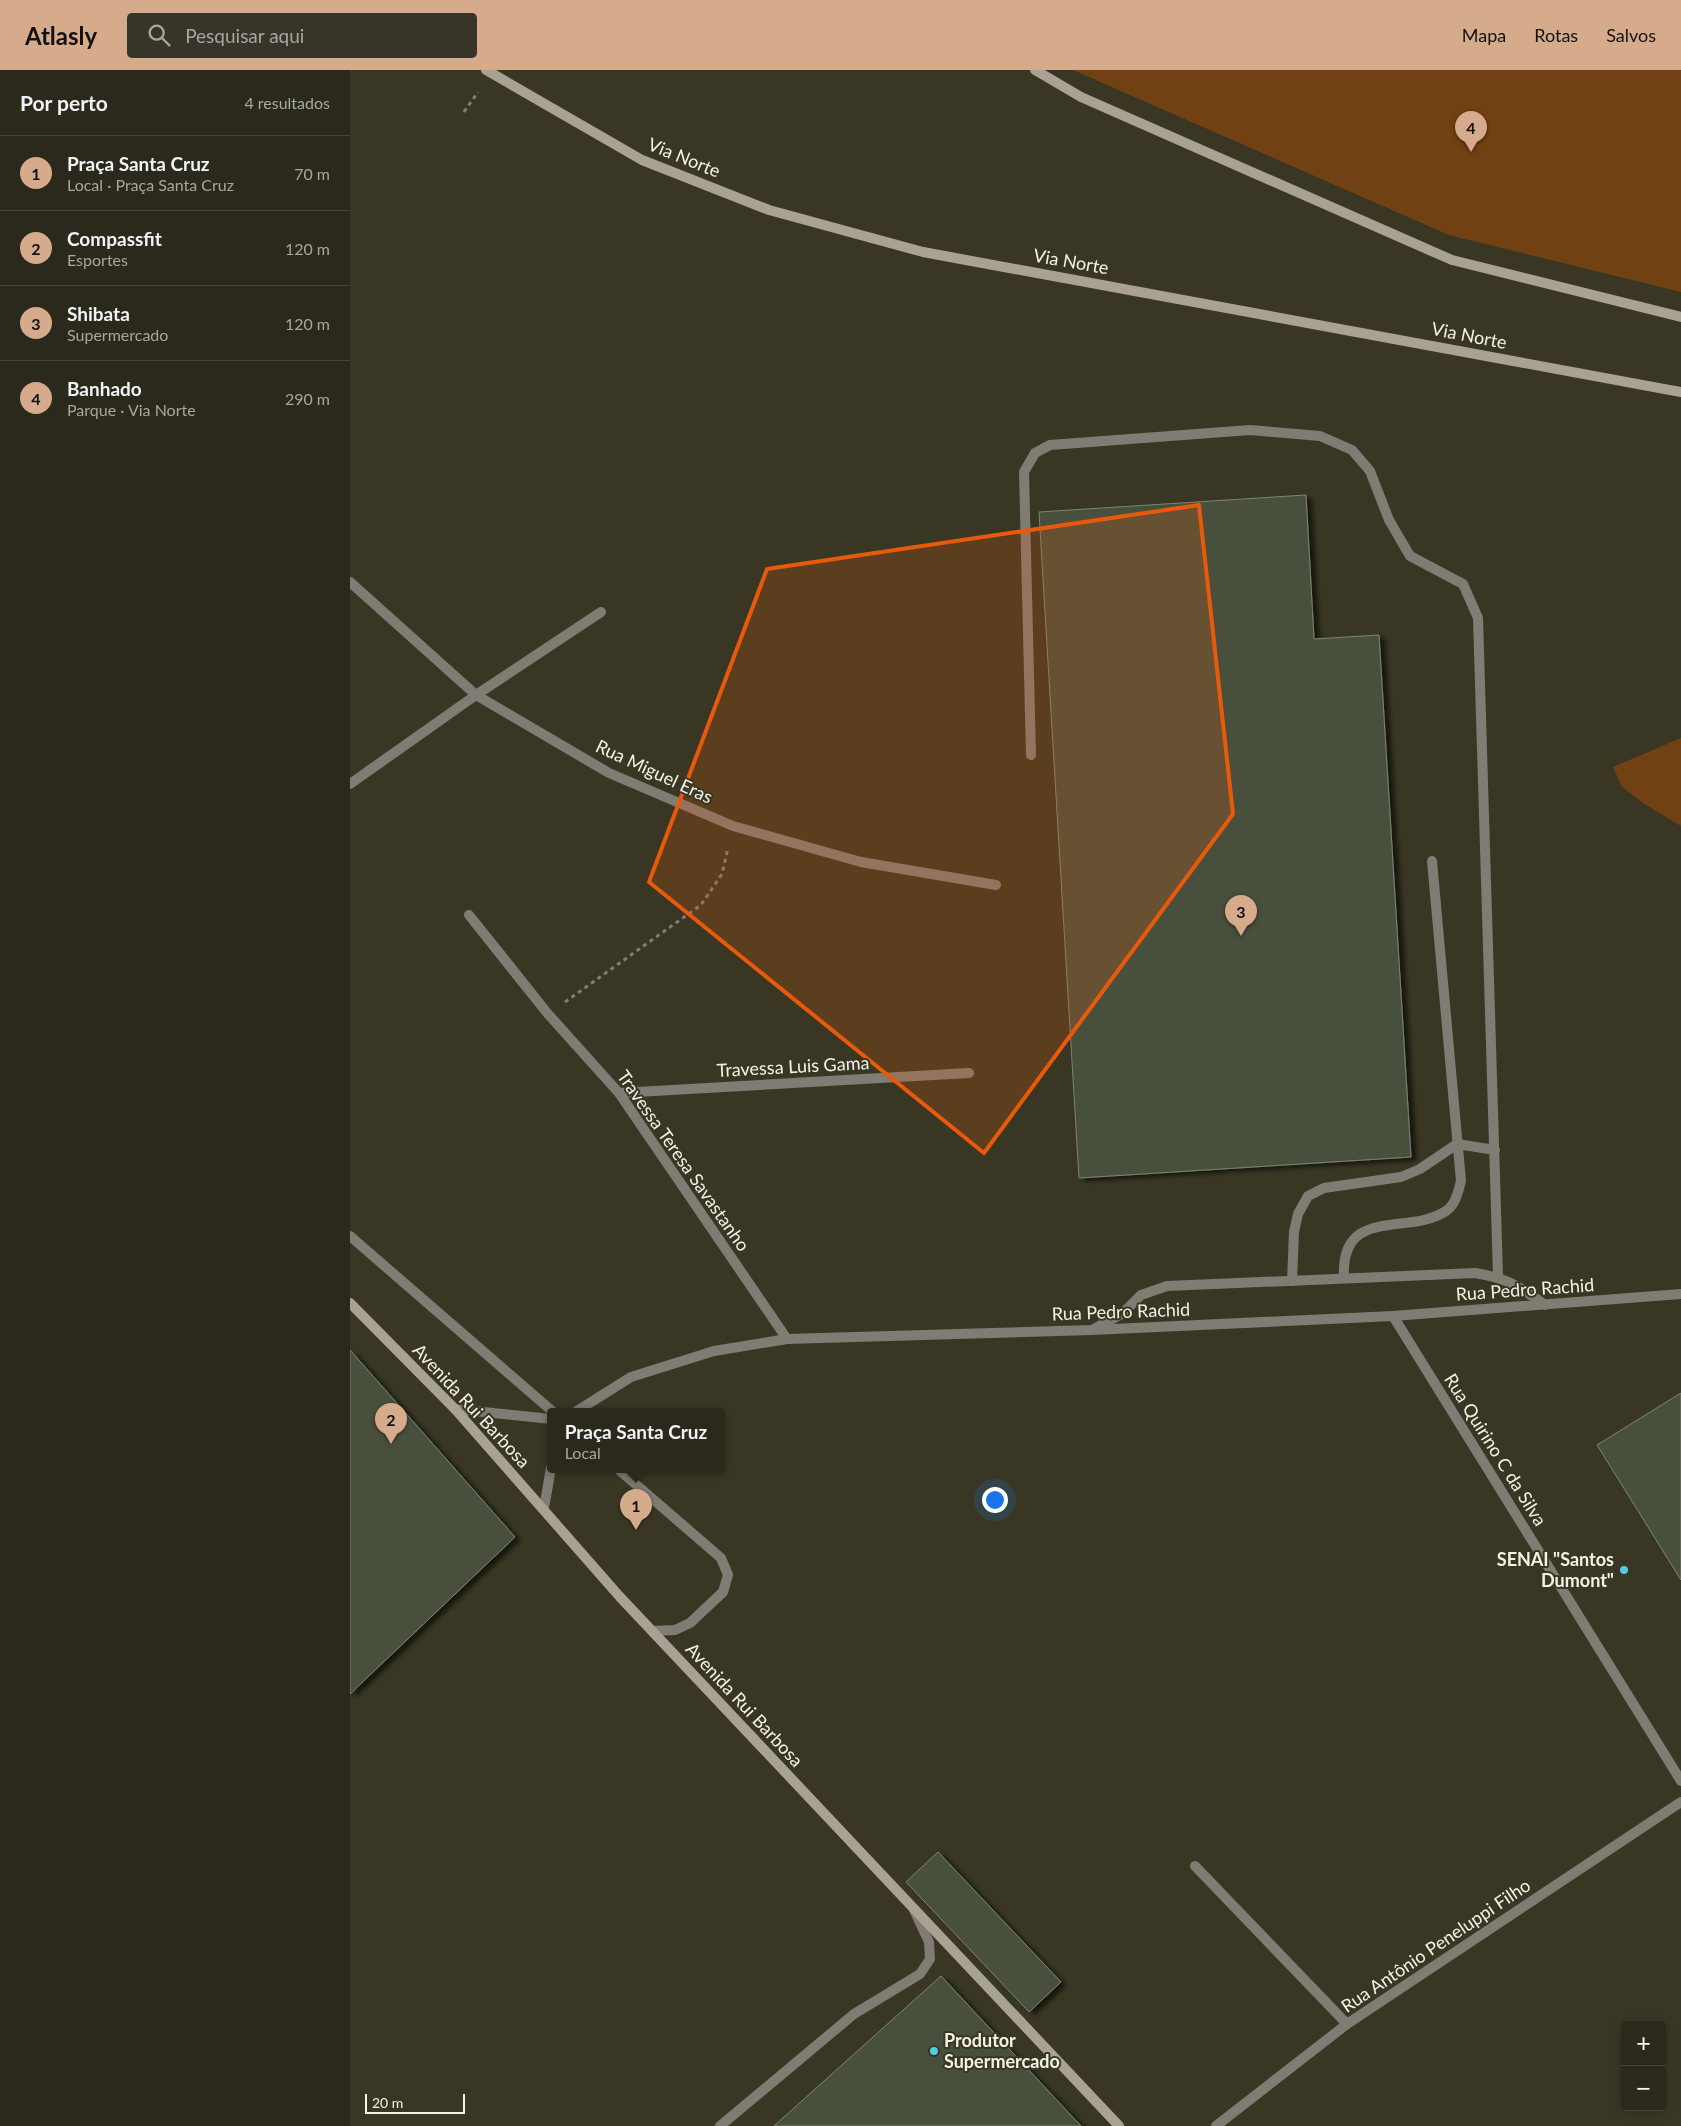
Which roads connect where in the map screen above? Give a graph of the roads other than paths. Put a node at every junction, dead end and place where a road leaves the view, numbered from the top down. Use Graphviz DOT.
graph roads {
  1 [pos="486,70"];
  2 [pos="1035,70"];
  3 [pos="1681,317"];
  4 [pos="1681,392"];
  5 [pos="350,582"];
  6 [pos="601,612"];
  7 [pos="476,695"];
  8 [pos="1031,755"];
  9 [pos="350,784"];
  10 [pos="1432,861"];
  11 [pos="996,886"];
  12 [pos="469,915"];
  13 [pos="968,1073"];
  14 [pos="619,1093"];
  15 [pos="1457,1144"];
  16 [pos="1495,1150"];
  17 [pos="350,1236"];
  18 [pos="1498,1276"];
  19 [pos="1344,1278"];
  20 [pos="1292,1281"];
  21 [pos="1681,1294"];
  22 [pos="350,1304"];
  23 [pos="1544,1305"];
  24 [pos="1393,1316"];
  25 [pos="1092,1330"];
  26 [pos="787,1339"];
  27 [pos="549,1408"];
  28 [pos="581,1408"];
  29 [pos="454,1409"];
  30 [pos="547,1419"];
  31 [pos="550,1473"];
  32 [pos="623,1473"];
  33 [pos="544,1508"];
  34 [pos="653,1631"];
  35 [pos="1681,1781"];
  36 [pos="1681,1802"];
  37 [pos="1196,1866"];
  38 [pos="914,1909"];
  39 [pos="1347,2024"];
  40 [pos="720,2126"];
  41 [pos="1119,2126"];
  42 [pos="1216,2126"];
  1 -- 4 [label="main road, Via Norte"];
  2 -- 3 [label="main road"];
  5 -- 7 [label="street, Rua Miguel Eras"];
  6 -- 7 [label="street"];
  7 -- 9 [label="street"];
  7 -- 11 [label="street, Rua Miguel Eras"];
  8 -- 16 [label="street"];
  10 -- 15 [label="street"];
  12 -- 14 [label="street, Travessa Teresa Savastanho"];
  13 -- 14 [label="street, Travessa Luis Gama"];
  14 -- 26 [label="street, Travessa Teresa Savastanho"];
  15 -- 16 [label="street"];
  15 -- 19 [label="street"];
  15 -- 20 [label="street"];
  16 -- 18 [label="street"];
  17 -- 27 [label="street"];
  18 -- 19 [label="street"];
  18 -- 23 [label="street"];
  19 -- 20 [label="street"];
  20 -- 25 [label="street"];
  21 -- 23 [label="street, Rua Pedro Rachid"];
  22 -- 29 [label="main road, Avenida Rui Barbosa"];
  23 -- 24 [label="street, Rua Pedro Rachid"];
  24 -- 25 [label="street, Rua Pedro Rachid"];
  24 -- 35 [label="street, Rua Quirino C da Silva"];
  25 -- 26 [label="street, Rua Pedro Rachid"];
  26 -- 28 [label="street, Rua Pedro Rachid"];
  29 -- 30 [label="street"];
  29 -- 33 [label="main road, Avenida Rui Barbosa"];
  31 -- 33 [label="street"];
  32 -- 34 [label="street"];
  33 -- 34 [label="main road, Avenida Rui Barbosa"];
  34 -- 38 [label="main road, Avenida Rui Barbosa"];
  36 -- 39 [label="street, Rua Antônio Peneluppi Filho"];
  37 -- 39 [label="street"];
  38 -- 40 [label="street"];
  38 -- 41 [label="main road, Avenida Rui Barbosa"];
  39 -- 42 [label="street, Rua Antônio Peneluppi Filho"];
}
